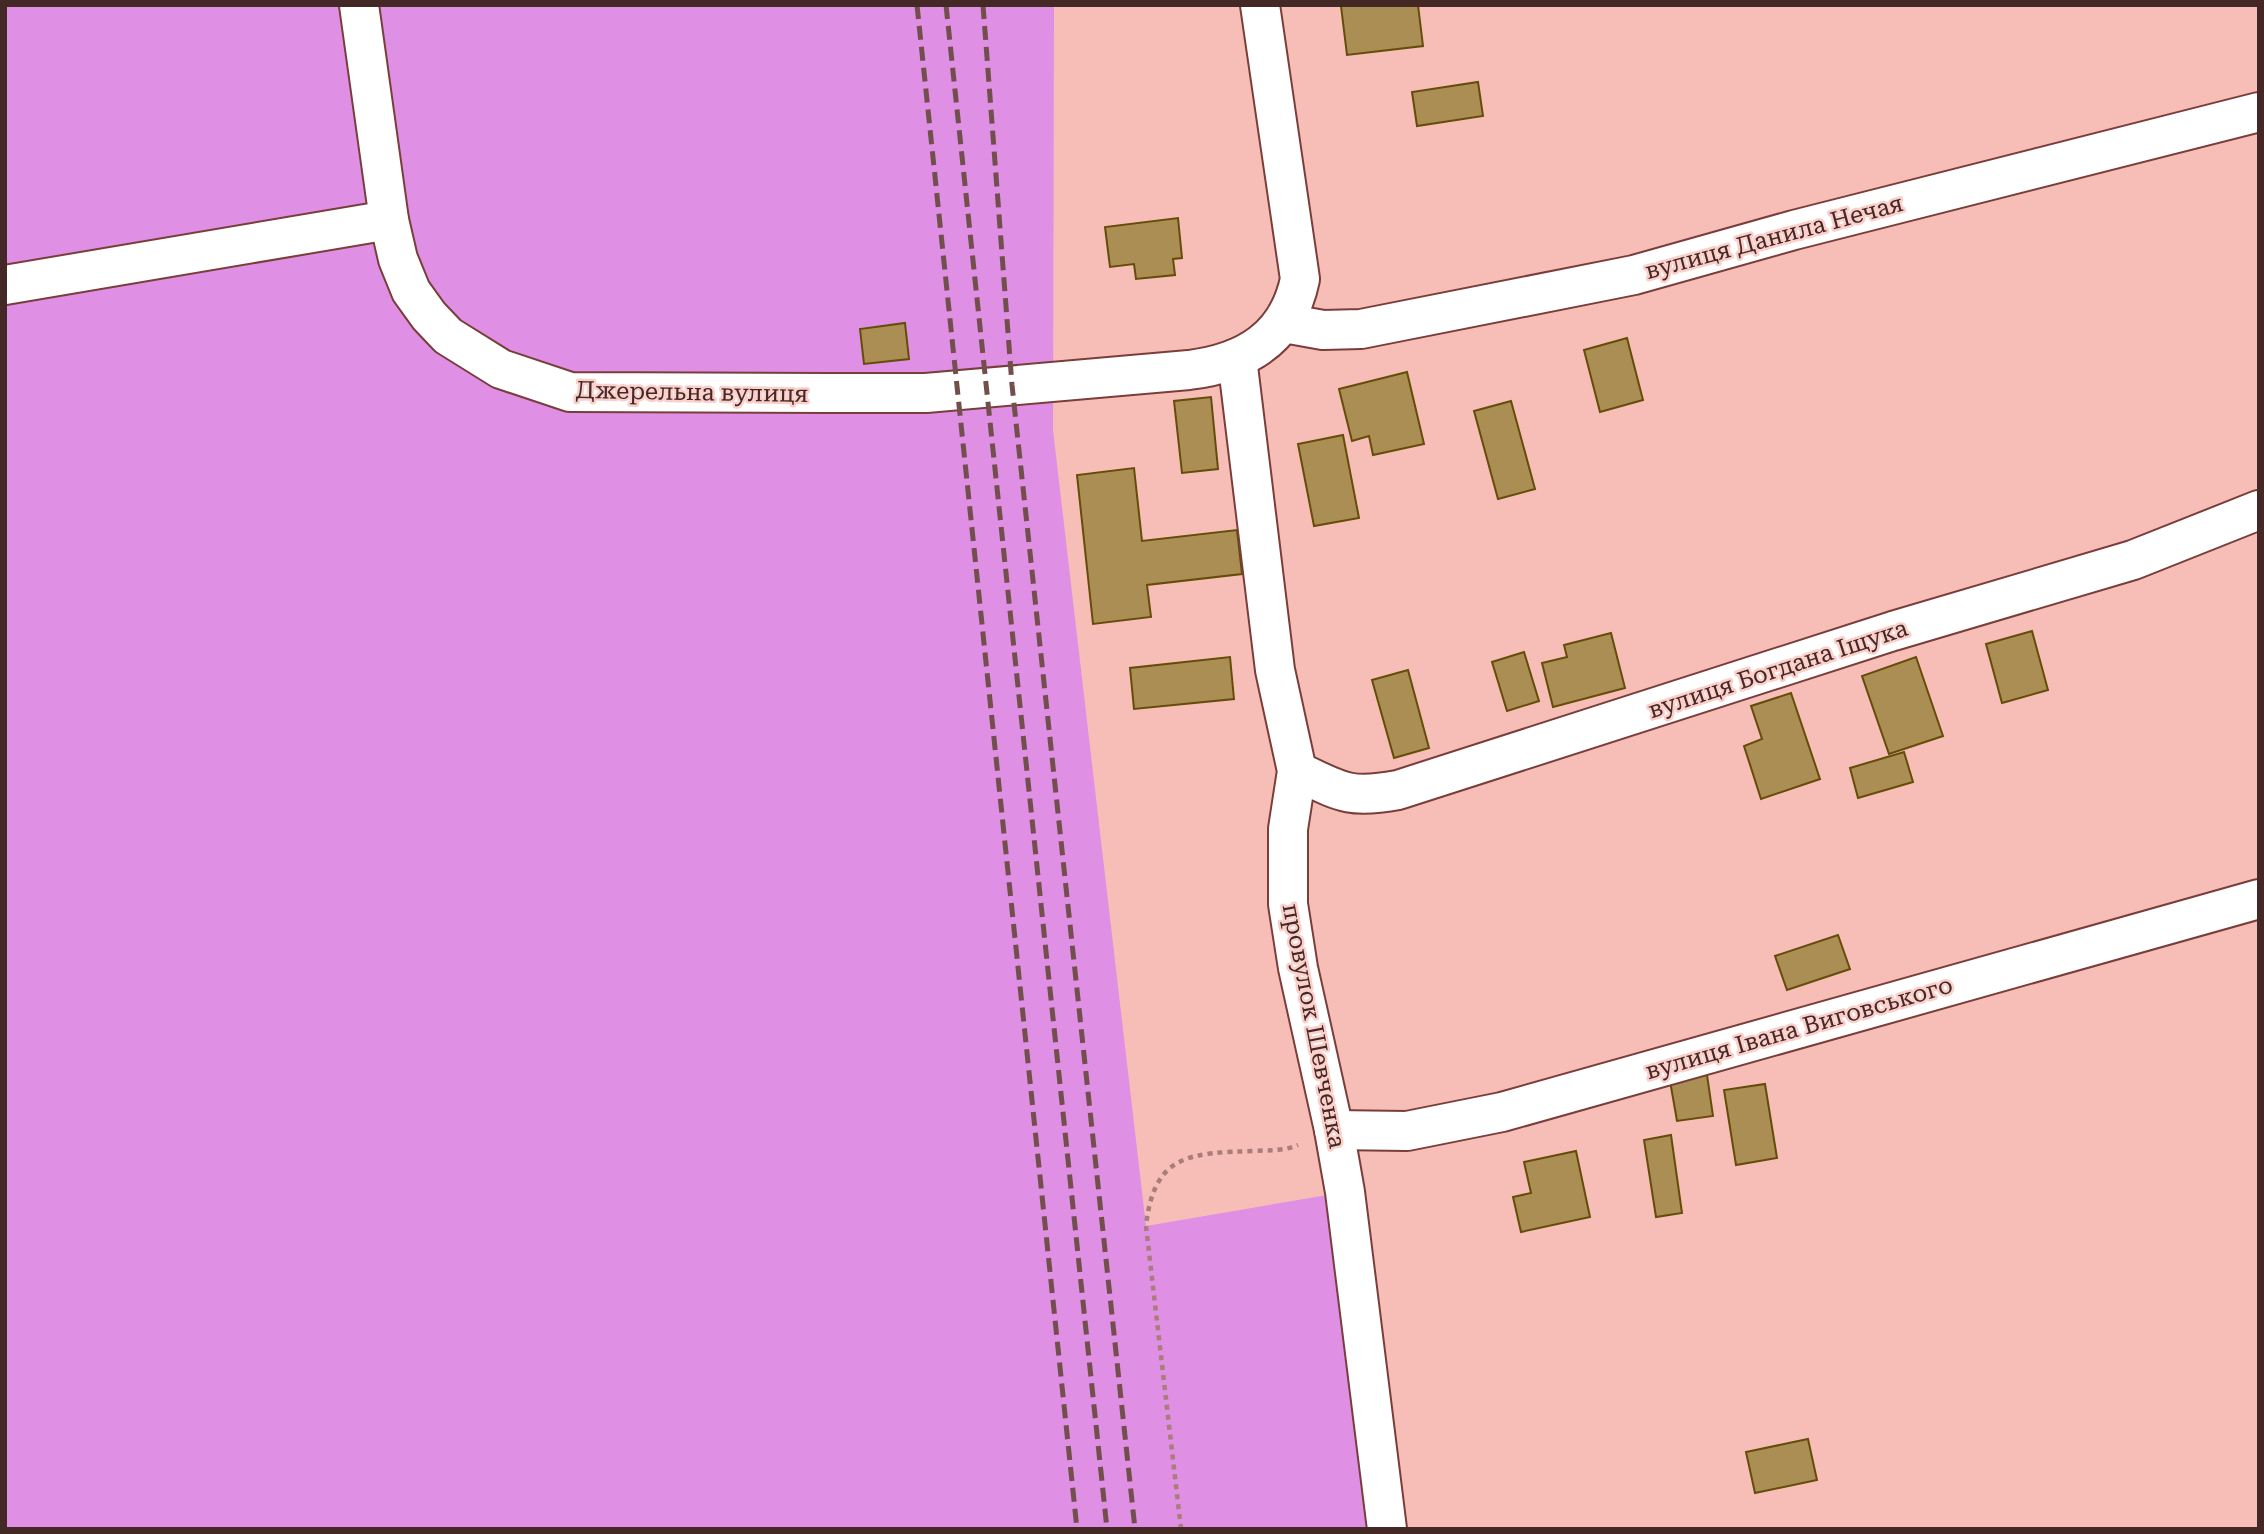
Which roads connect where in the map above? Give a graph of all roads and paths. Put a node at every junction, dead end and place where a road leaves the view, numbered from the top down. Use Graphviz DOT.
graph roads {
  1 [pos="359,5"];
  2 [pos="1260,5"];
  3 [pos="2259,112"];
  4 [pos="388,220"];
  5 [pos="5,285"];
  6 [pos="1284,323"];
  7 [pos="1237,359"];
  8 [pos="2259,510"];
  9 [pos="1297,771"];
  10 [pos="2259,899"];
  11 [pos="1334,1130"];
  12 [pos="1181,1529"];
  13 [pos="1387,1529"];
  1 -- 4 [label="street, Джерельна вулиця"];
  2 -- 6 [label="street"];
  3 -- 6 [label="street, вулиця Данила Нечая"];
  4 -- 5 [label="street"];
  4 -- 7 [label="street, Джерельна вулиця"];
  6 -- 7 [label="street, Джерельна вулиця"];
  7 -- 9 [label="street, провулок Шевченка"];
  8 -- 9 [label="street, вулиця Богдана Іщука"];
  9 -- 11 [label="street, провулок Шевченка"];
  10 -- 11 [label="street, вулиця Івана Виговського"];
  11 -- 12 [label="path"];
  11 -- 13 [label="street, провулок Шевченка"];
}
